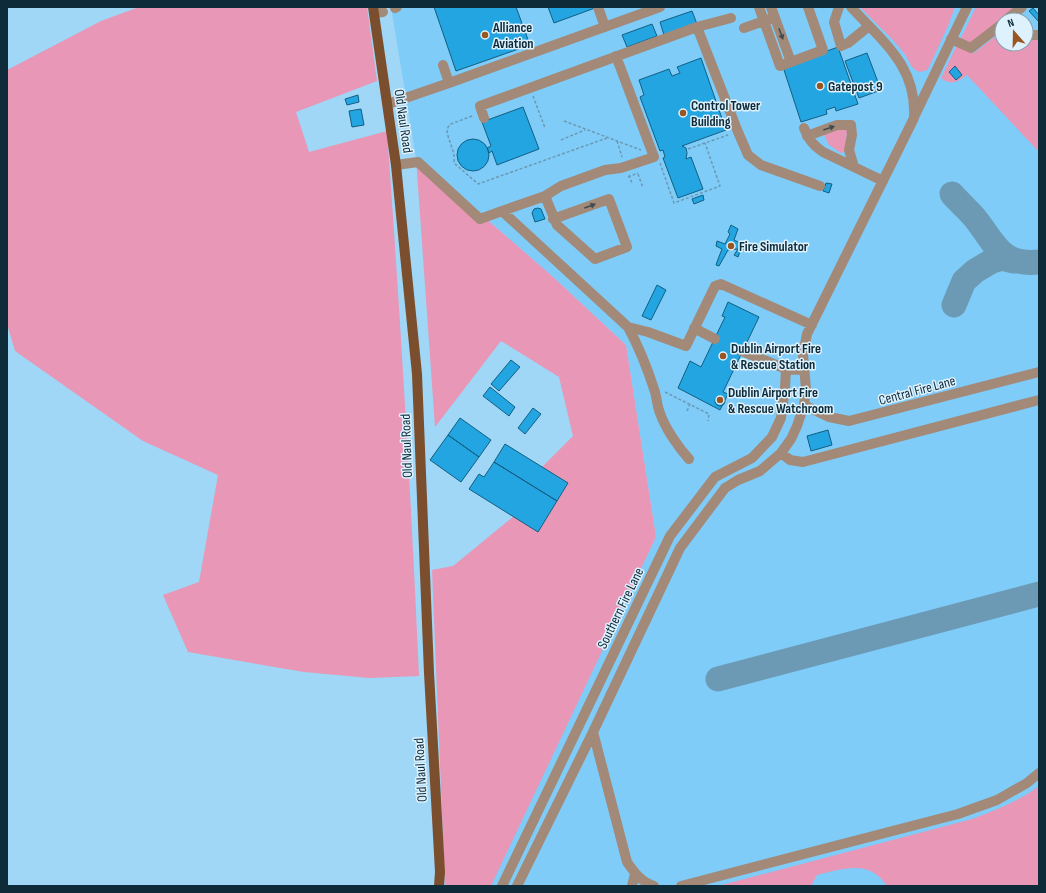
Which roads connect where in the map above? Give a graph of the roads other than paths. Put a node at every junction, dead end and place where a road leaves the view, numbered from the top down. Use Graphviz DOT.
graph roads {
  1 [pos="598,7"];
  2 [pos="660,7"];
  3 [pos="759,7"];
  4 [pos="771,7"];
  5 [pos="808,7"];
  6 [pos="839,7"];
  7 [pos="851,7"];
  8 [pos="967,7"];
  9 [pos="376,11"];
  10 [pos="775,17"];
  11 [pos="731,18"];
  12 [pos="764,21"];
  13 [pos="869,26"];
  14 [pos="605,27"];
  15 [pos="697,27"];
  16 [pos="744,28"];
  17 [pos="994,34"];
  18 [pos="951,39"];
  19 [pos="616,56"];
  20 [pos="791,62"];
  21 [pos="442,65"];
  22 [pos="449,83"];
  23 [pos="388,104"];
  24 [pos="483,115"];
  25 [pos="914,118"];
  26 [pos="396,165"];
  27 [pos="854,167"];
  28 [pos="883,181"];
  29 [pos="820,186"];
  30 [pos="545,196"];
  31 [pos="502,211"];
  32 [pos="553,219"];
  33 [pos="812,325"];
  34 [pos="628,326"];
  35 [pos="694,328"];
  36 [pos="715,338"];
  37 [pos="742,351"];
  38 [pos="786,369"];
  39 [pos="804,370"];
  40 [pos="1039,372"];
  41 [pos="1039,400"];
  42 [pos="804,405"];
  43 [pos="781,453"];
  44 [pos="689,459"];
  45 [pos="593,732"];
  46 [pos="1039,773"];
  47 [pos="635,874"];
  48 [pos="439,886"];
  49 [pos="502,886"];
  50 [pos="517,886"];
  51 [pos="632,886"];
  52 [pos="654,886"];
  53 [pos="681,886"];
  1 -- 14 [label="lane"];
  2 -- 14 [label="lane"];
  3 -- 12 [label="lane"];
  4 -- 10 [label="lane"];
  5 -- 20 [label="lane"];
  6 -- 13 [label="lane"];
  7 -- 13 [label="lane"];
  8 -- 18 [label="lane"];
  9 -- 23 [label="main road, Old Naul Road"];
  10 -- 12 [label="lane"];
  10 -- 20 [label="lane, one-way"];
  11 -- 15 [label="lane"];
  12 -- 16 [label="lane"];
  12 -- 20 [label="lane"];
  13 -- 25 [label="lane"];
  14 -- 22 [label="lane"];
  15 -- 19 [label="lane"];
  15 -- 29 [label="lane"];
  17 -- 18 [label="lane"];
  18 -- 25 [label="lane"];
  19 -- 24 [label="lane"];
  19 -- 30 [label="lane"];
  21 -- 22 [label="lane"];
  22 -- 23 [label="lane"];
  23 -- 26 [label="main road, Old Naul Road"];
  25 -- 28 [label="lane"];
  26 -- 31 [label="lane"];
  26 -- 48 [label="main road, Old Naul Road"];
  27 -- 27 [label="lane, one-way"];
  27 -- 28 [label="lane"];
  28 -- 33 [label="lane"];
  30 -- 31 [label="lane"];
  30 -- 32 [label="lane"];
  31 -- 34 [label="lane"];
  32 -- 32 [label="lane, one-way"];
  33 -- 35 [label="lane"];
  33 -- 39 [label="lane"];
  34 -- 35 [label="lane"];
  34 -- 44 [label="lane"];
  35 -- 36 [label="lane"];
  37 -- 38 [label="lane"];
  38 -- 39 [label="lane"];
  38 -- 49 [label="lane, Southern Fire Lane"];
  39 -- 42 [label="lane"];
  40 -- 42 [label="lane, Central Fire Lane"];
  41 -- 43 [label="lane"];
  42 -- 43 [label="lane"];
  43 -- 45 [label="lane"];
  45 -- 47 [label="lane"];
  45 -- 50 [label="lane"];
  46 -- 53 [label="lane"];
  47 -- 51 [label="lane"];
  47 -- 52 [label="lane"];
}
